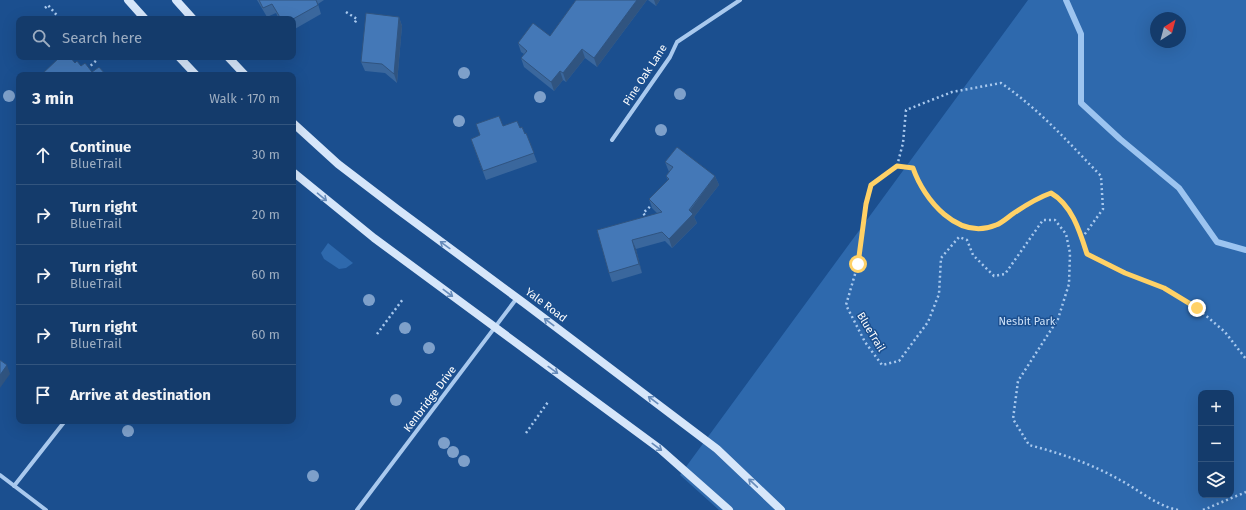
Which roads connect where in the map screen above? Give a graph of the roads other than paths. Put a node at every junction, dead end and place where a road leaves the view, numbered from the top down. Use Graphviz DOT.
graph roads {
  1 [pos="176,0"];
  2 [pos="740,0"];
  3 [pos="130,1"];
  4 [pos="142,16"];
  5 [pos="190,16"];
  6 [pos="182,60"];
  7 [pos="231,60"];
  8 [pos="193,72"];
  9 [pos="241,72"];
  10 [pos="296,126"];
  11 [pos="612,140"];
  12 [pos="296,174"];
  13 [pos="517,298"];
  14 [pos="495,328"];
  15 [pos="63,424"];
  16 [pos="0,475"];
  17 [pos="14,486"];
  18 [pos="46,510"];
  19 [pos="357,510"];
  20 [pos="729,510"];
  21 [pos="781,510"];
  1 -- 5 [label="main road"];
  2 -- 11 [label="street, Pine Oak Lane"];
  3 -- 4 [label="main road"];
  6 -- 8 [label="main road"];
  7 -- 9 [label="main road"];
  13 -- 10 [label="main road, Yale Road, one-way"];
  12 -- 14 [label="main road, one-way"];
  13 -- 14 [label="street, Kenbridge Drive"];
  21 -- 13 [label="main road, Yale Road, one-way"];
  14 -- 19 [label="street, Kenbridge Drive"];
  14 -- 20 [label="main road, one-way"];
  15 -- 17 [label="street"];
  16 -- 17 [label="street"];
  17 -- 18 [label="street"];
}
